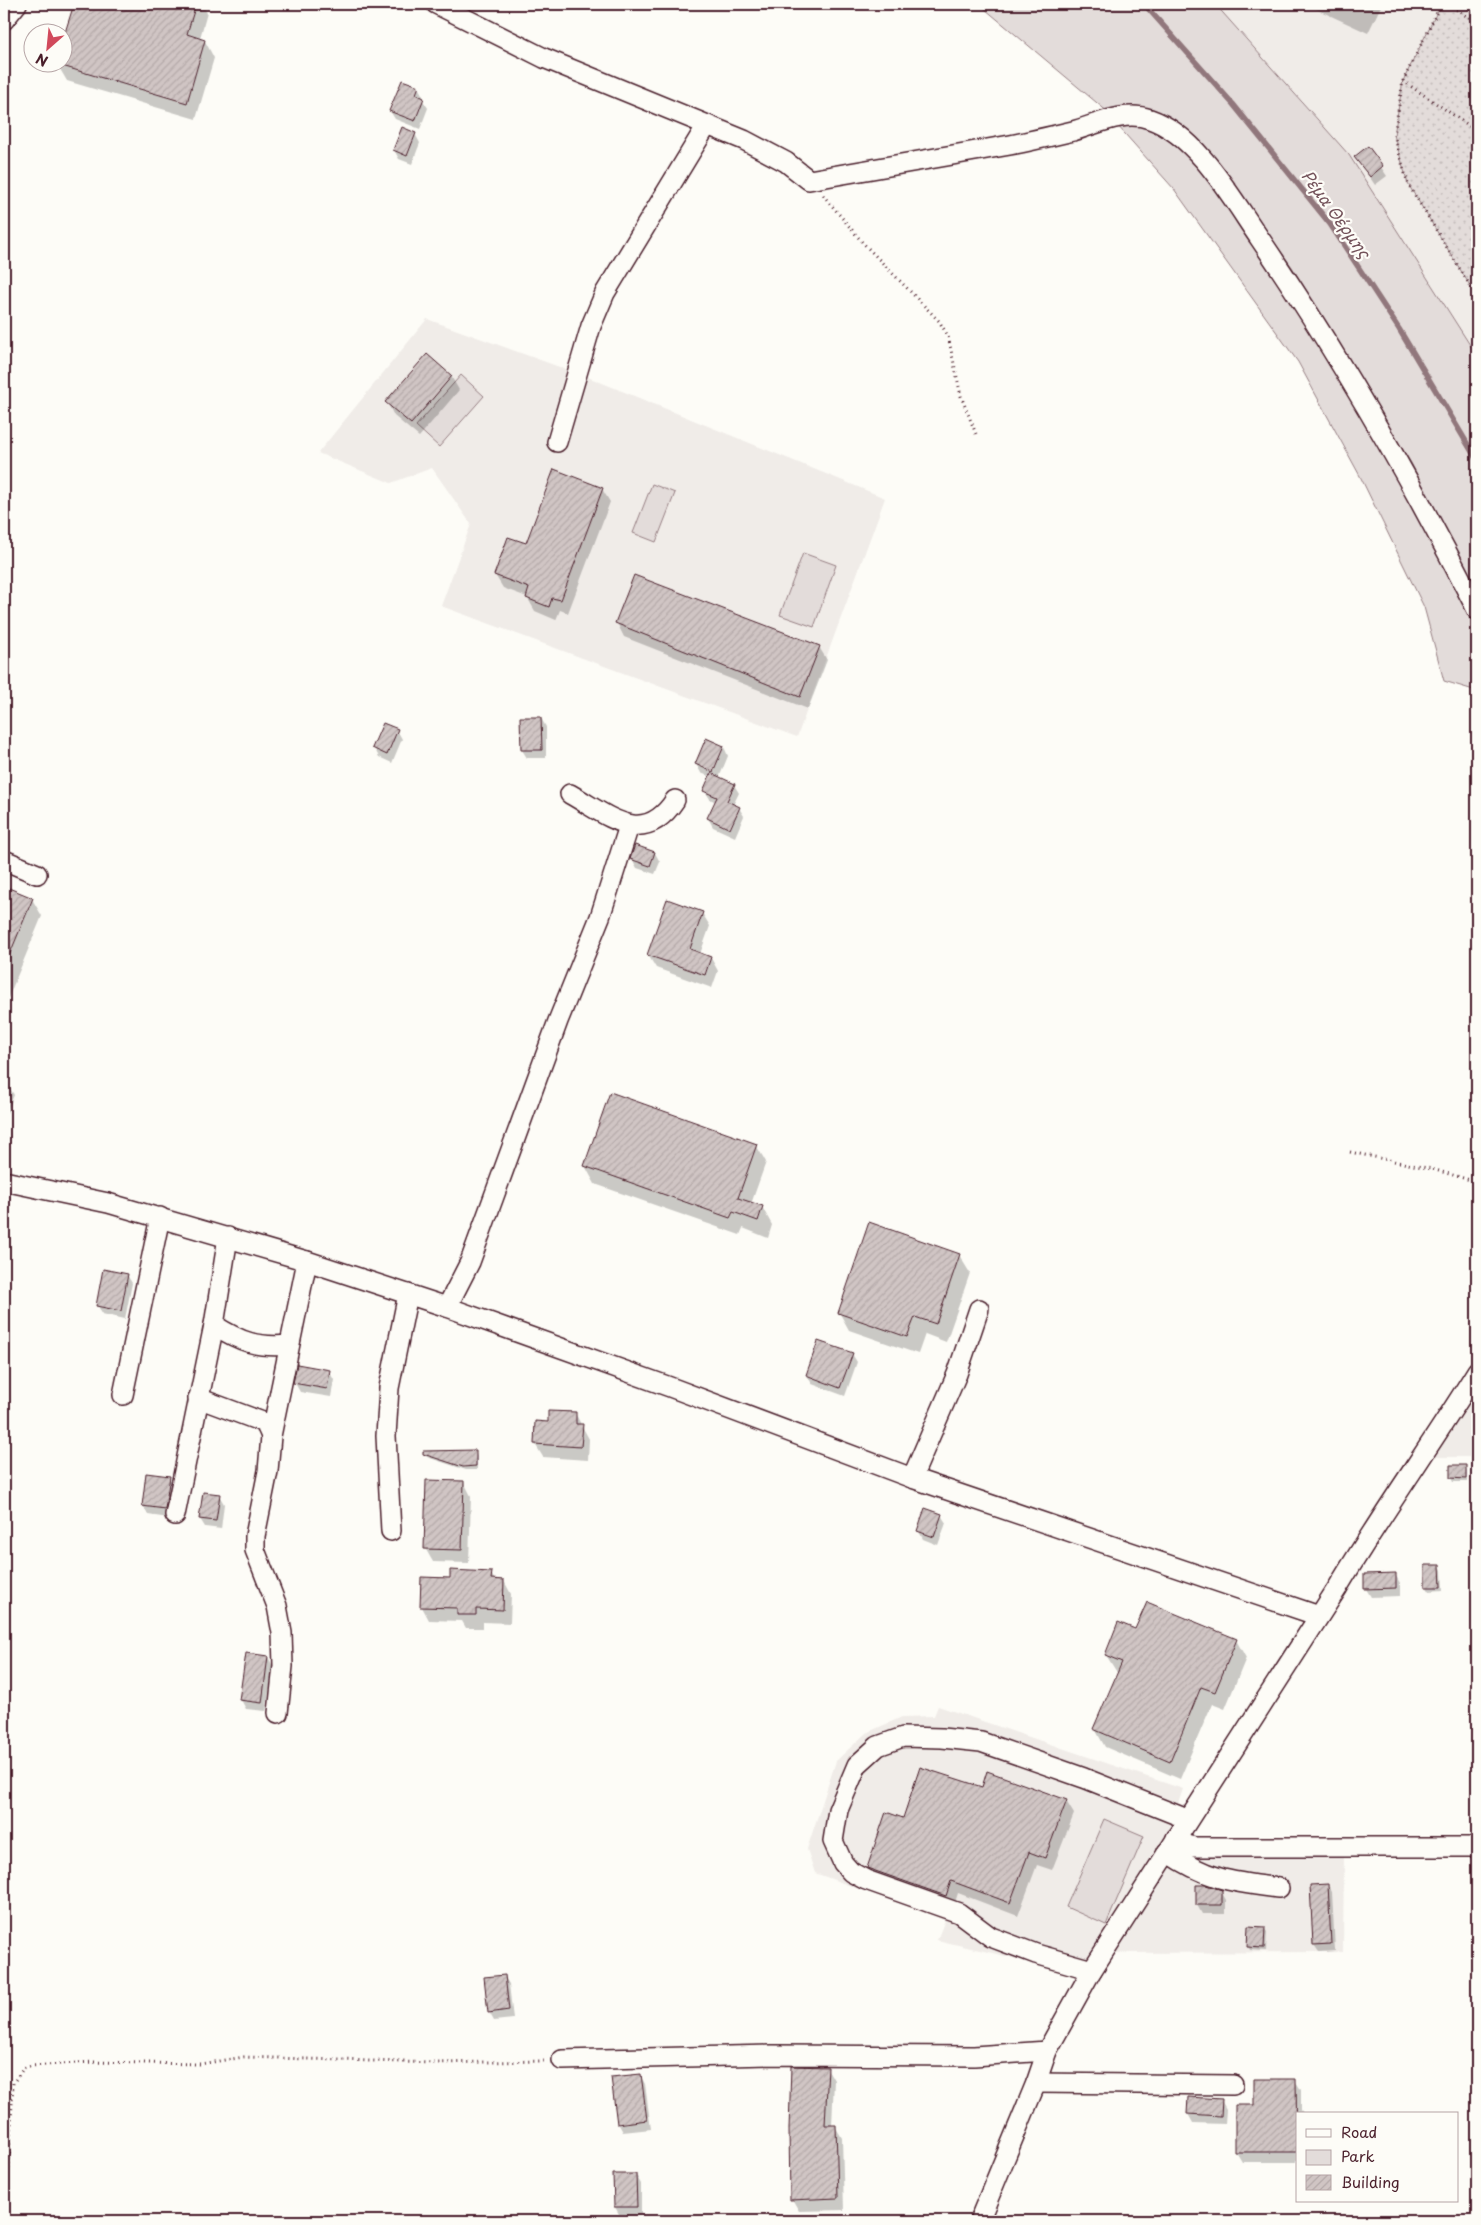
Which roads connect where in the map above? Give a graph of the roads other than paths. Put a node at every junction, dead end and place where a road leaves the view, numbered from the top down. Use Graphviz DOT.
graph roads {
  1 [pos="17,4"];
  2 [pos="436,4"];
  3 [pos="4,20"];
  4 [pos="707,124"];
  5 [pos="557,442"];
  6 [pos="1477,610"];
  7 [pos="570,794"];
  8 [pos="675,800"];
  9 [pos="629,826"];
  10 [pos="4,860"];
  11 [pos="37,874"];
  12 [pos="4,1181"];
  13 [pos="160,1217"];
  14 [pos="228,1237"];
  15 [pos="307,1261"];
  16 [pos="408,1294"];
  17 [pos="447,1307"];
  18 [pos="979,1309"];
  19 [pos="214,1325"];
  20 [pos="289,1345"];
  21 [pos="1477,1371"];
  22 [pos="123,1395"];
  23 [pos="198,1398"];
  24 [pos="271,1436"];
  25 [pos="912,1478"];
  26 [pos="175,1515"];
  27 [pos="391,1531"];
  28 [pos="1319,1616"];
  29 [pos="278,1712"];
  30 [pos="1187,1820"];
  31 [pos="1172,1845"];
  32 [pos="1477,1847"];
  33 [pos="1279,1888"];
  34 [pos="1092,1970"];
  35 [pos="1047,2051"];
  36 [pos="562,2060"];
  37 [pos="1036,2083"];
  38 [pos="1233,2085"];
  39 [pos="979,2221"];
  1 -- 3 [label="street"];
  2 -- 4 [label="street"];
  4 -- 5 [label="street"];
  4 -- 6 [label="street"];
  7 -- 9 [label="street"];
  8 -- 9 [label="street"];
  9 -- 17 [label="street"];
  10 -- 11 [label="street"];
  12 -- 13 [label="street"];
  13 -- 14 [label="street"];
  13 -- 22 [label="street"];
  14 -- 15 [label="street"];
  14 -- 19 [label="street"];
  15 -- 16 [label="street"];
  15 -- 20 [label="street"];
  16 -- 17 [label="street"];
  16 -- 27 [label="street"];
  17 -- 25 [label="street"];
  18 -- 25 [label="street"];
  19 -- 20 [label="street"];
  19 -- 23 [label="street"];
  20 -- 24 [label="street"];
  21 -- 28 [label="street"];
  23 -- 24 [label="street"];
  23 -- 26 [label="street"];
  24 -- 29 [label="street"];
  25 -- 28 [label="street"];
  28 -- 30 [label="street"];
  30 -- 31 [label="street"];
  30 -- 34 [label="street"];
  31 -- 32 [label="street"];
  31 -- 33 [label="street"];
  31 -- 34 [label="street"];
  34 -- 35 [label="street"];
  35 -- 36 [label="street"];
  35 -- 37 [label="street"];
  37 -- 38 [label="street"];
  37 -- 39 [label="street"];
}
